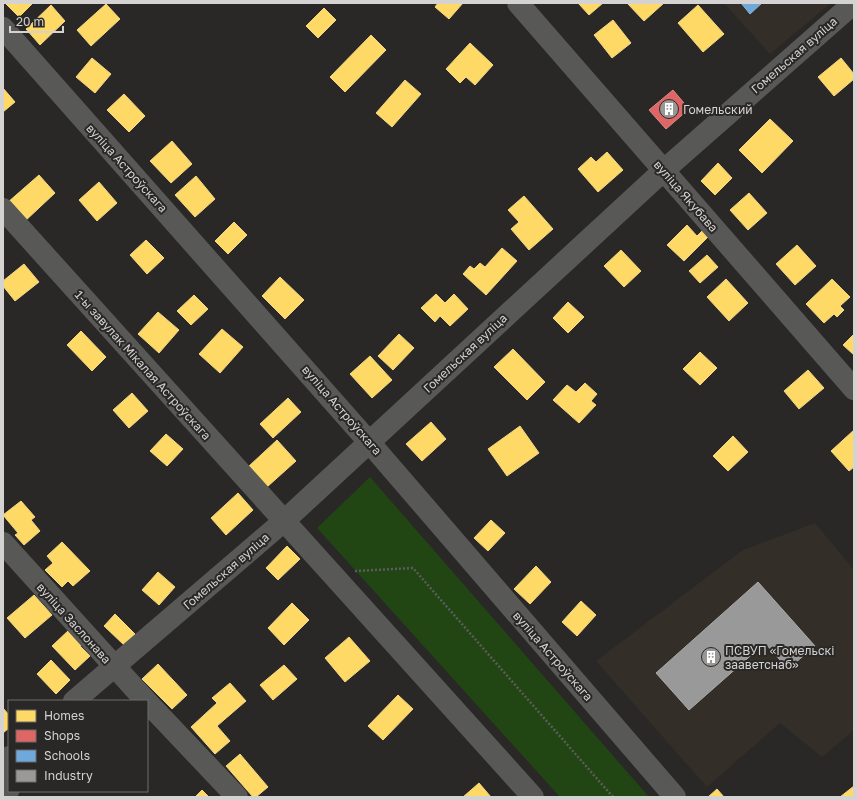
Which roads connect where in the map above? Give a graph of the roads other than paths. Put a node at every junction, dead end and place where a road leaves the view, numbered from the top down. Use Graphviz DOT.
graph roads {
  1 [pos="518,3"];
  2 [pos="854,3"];
  3 [pos="3,28"];
  4 [pos="663,170"];
  5 [pos="3,209"];
  6 [pos="854,389"];
  7 [pos="369,442"];
  8 [pos="284,521"];
  9 [pos="3,543"];
  10 [pos="114,668"];
  11 [pos="75,700"];
  12 [pos="144,700"];
  13 [pos="148,704"];
  14 [pos="237,797"];
  15 [pos="533,797"];
  16 [pos="675,797"];
  1 -- 4 [label="street, вуліца Якубава"];
  2 -- 4 [label="street, Гомельская вуліца"];
  3 -- 7 [label="street, вуліца Астроўскага"];
  4 -- 6 [label="street, вуліца Якубава"];
  4 -- 7 [label="street, Гомельская вуліца"];
  5 -- 8 [label="street, 1-ы завулак Мікалая Астроўскага"];
  7 -- 8 [label="street, Гомельская вуліца"];
  7 -- 16 [label="street, вуліца Астроўскага"];
  8 -- 10 [label="street, Гомельская вуліца"];
  8 -- 15 [label="street"];
  9 -- 10 [label="street, вуліца Заслонава"];
  10 -- 11 [label="street, Гомельская вуліца"];
  10 -- 12 [label="street, вуліца Заслонава"];
  13 -- 14 [label="street, вуліца Заслонава"];
}
